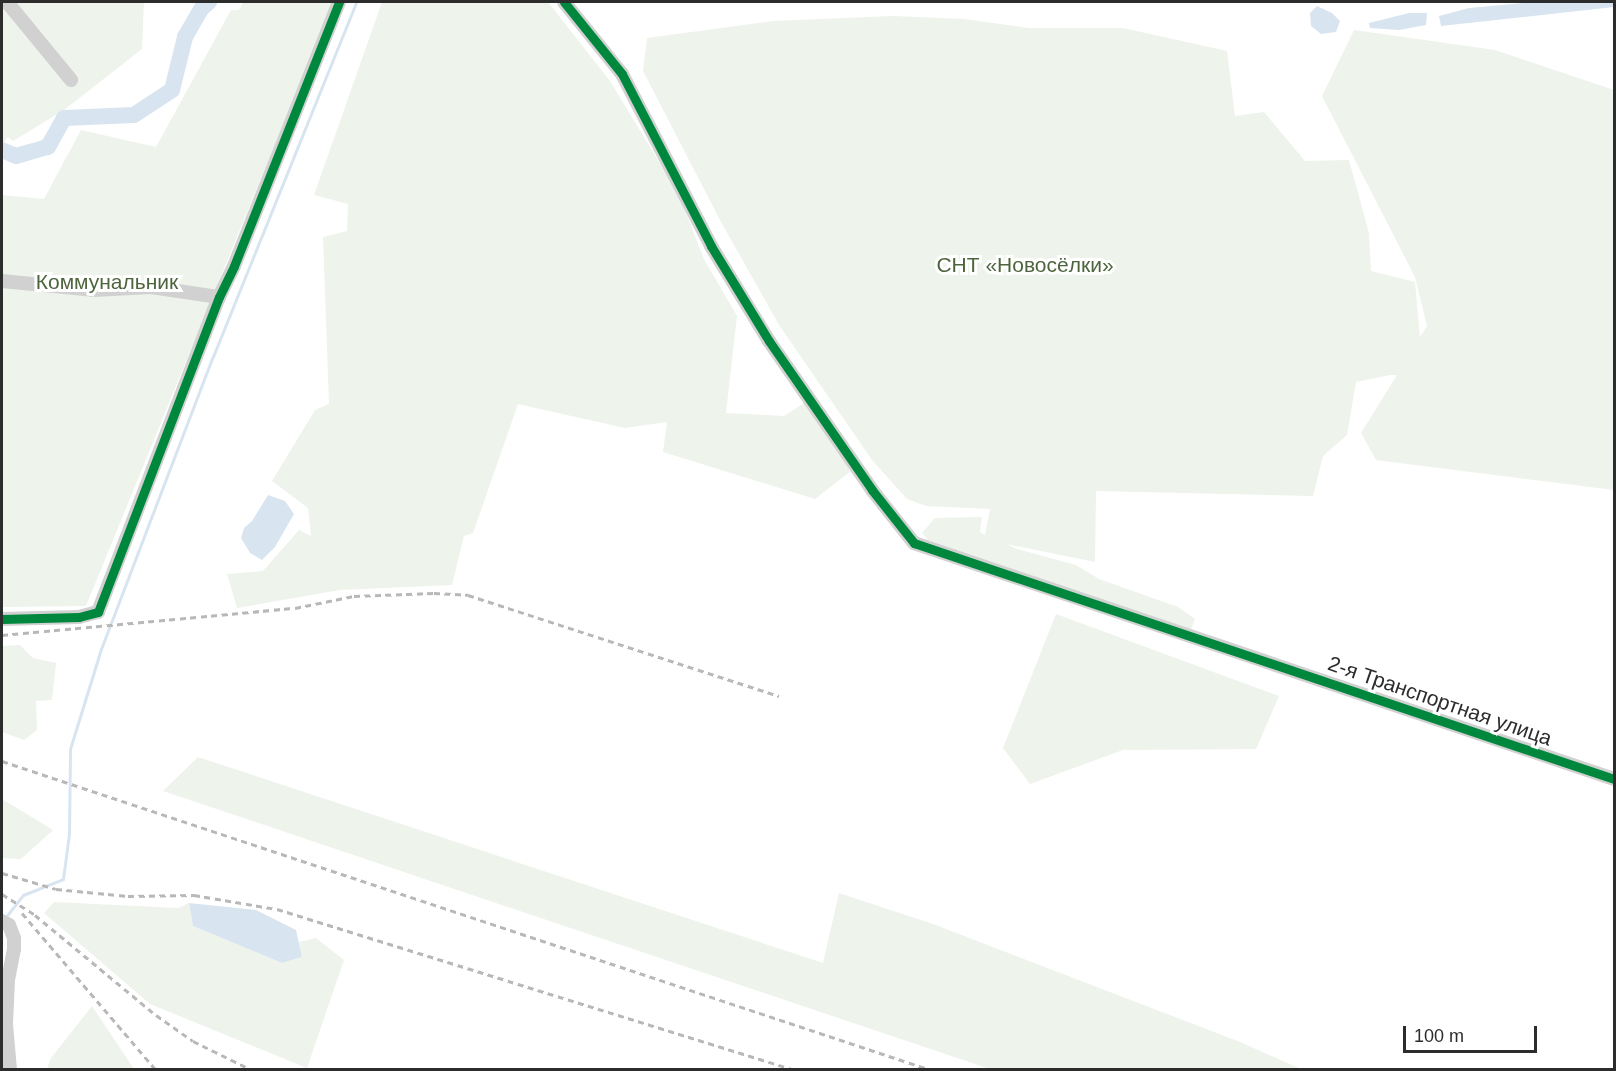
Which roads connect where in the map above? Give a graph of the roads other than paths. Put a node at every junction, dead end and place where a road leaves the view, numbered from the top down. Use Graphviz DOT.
graph roads {
  1 [pos="7,2"];
  2 [pos="339,2"];
  3 [pos="564,2"];
  4 [pos="71,80"];
  5 [pos="2,281"];
  6 [pos="219,297"];
  7 [pos="2,619"];
  8 [pos="1614,779"];
  9 [pos="2,921"];
  10 [pos="10,1070"];
  1 -- 4 [label="street"];
  2 -- 6 [label="street"];
  3 -- 8 [label="street, 2-я Транспортная улица"];
  5 -- 6 [label="street"];
  6 -- 7 [label="street"];
  9 -- 10 [label="street"];
}
